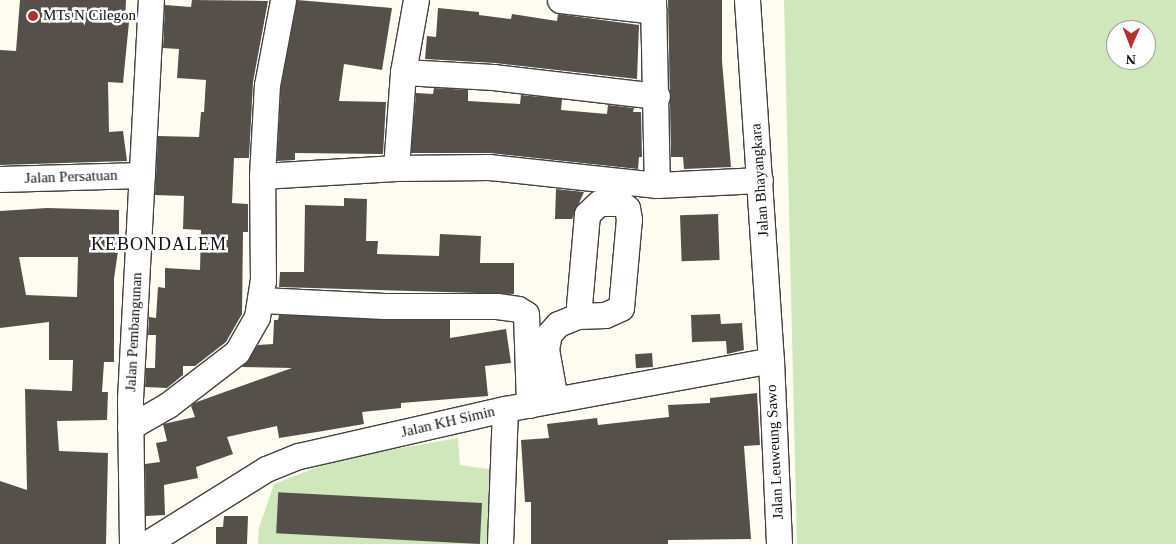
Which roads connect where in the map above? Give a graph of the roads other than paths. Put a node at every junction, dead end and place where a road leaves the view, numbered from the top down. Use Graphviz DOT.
graph roads {
  1 [pos="150,0"];
  2 [pos="283,0"];
  3 [pos="416,0"];
  4 [pos="560,0"];
  5 [pos="747,0"];
  6 [pos="653,6"];
  7 [pos="403,72"];
  8 [pos="657,96"];
  9 [pos="396,168"];
  10 [pos="142,175"];
  11 [pos="262,176"];
  12 [pos="0,179"];
  13 [pos="760,180"];
  14 [pos="657,185"];
  15 [pos="261,300"];
  16 [pos="578,316"];
  17 [pos="771,360"];
  18 [pos="555,399"];
  19 [pos="529,405"];
  20 [pos="504,409"];
  21 [pos="130,427"];
  22 [pos="132,544"];
  23 [pos="146,544"];
  24 [pos="500,544"];
  25 [pos="779,544"];
  1 -- 10 [label="street, Jalan Pembangunan"];
  2 -- 11 [label="street"];
  3 -- 7 [label="street"];
  4 -- 6 [label="street"];
  5 -- 13 [label="street, Jalan Bhayangkara"];
  6 -- 8 [label="street"];
  7 -- 8 [label="street"];
  7 -- 9 [label="street"];
  8 -- 14 [label="street"];
  9 -- 11 [label="street"];
  9 -- 14 [label="street"];
  10 -- 12 [label="street, Jalan Persatuan"];
  10 -- 21 [label="street, Jalan Pembangunan"];
  11 -- 15 [label="street"];
  13 -- 14 [label="street"];
  13 -- 17 [label="street, Jalan Bhayangkara"];
  15 -- 19 [label="street"];
  15 -- 21 [label="street"];
  16 -- 18 [label="street"];
  17 -- 18 [label="street, Jalan KH Simin"];
  17 -- 25 [label="street, Jalan Leuweung Sawo"];
  18 -- 19 [label="street, Jalan KH Simin"];
  19 -- 20 [label="street, Jalan KH Simin"];
  20 -- 23 [label="street, Jalan KH Simin"];
  20 -- 24 [label="street"];
  21 -- 22 [label="street, Jalan Pembangunan"];
}
